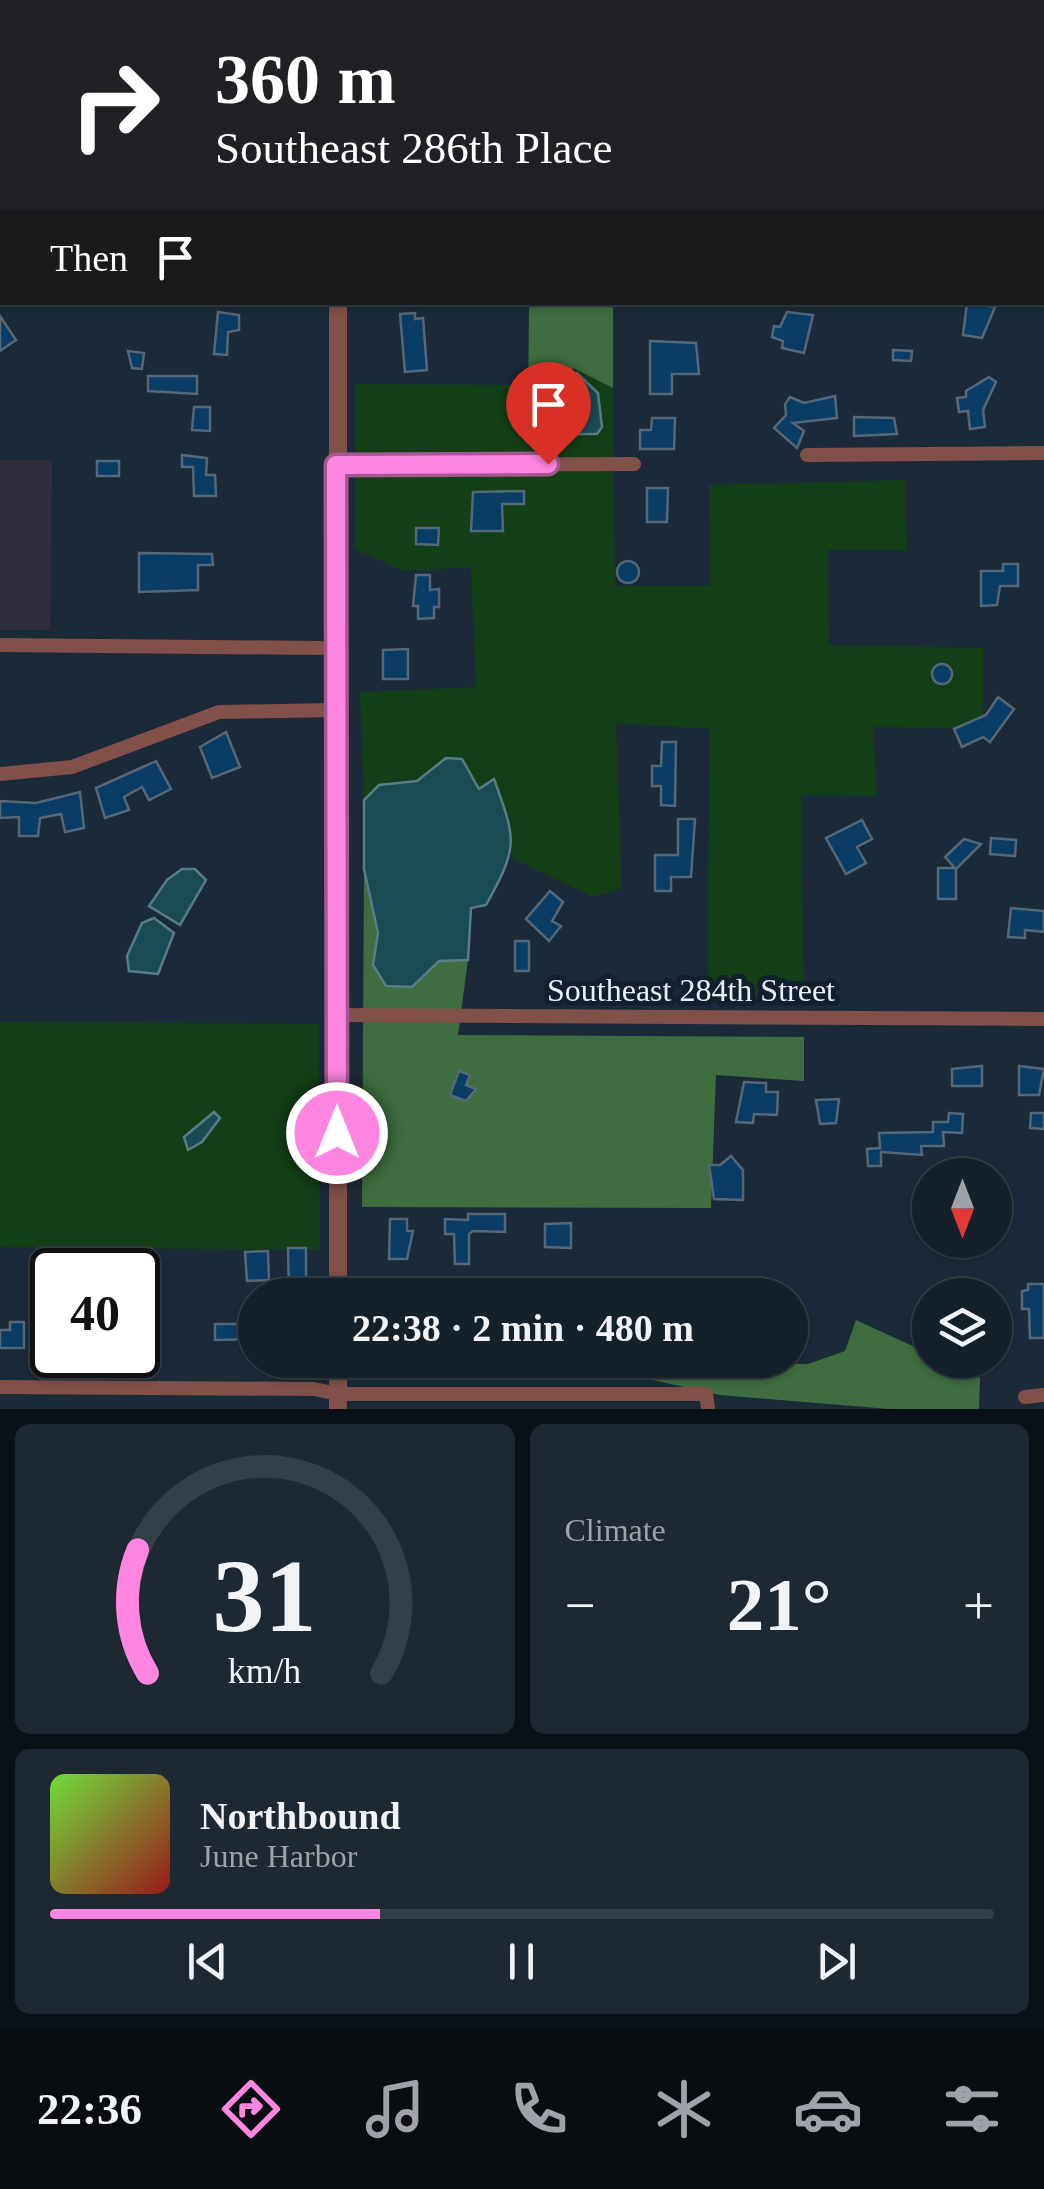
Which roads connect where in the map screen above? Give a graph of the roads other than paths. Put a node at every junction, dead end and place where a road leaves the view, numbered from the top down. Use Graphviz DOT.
graph roads {
  1 [pos="338,305"];
  2 [pos="1044,453"];
  3 [pos="806,454"];
  4 [pos="634,464"];
  5 [pos="336,465"];
  6 [pos="0,646"];
  7 [pos="322,648"];
  8 [pos="336,710"];
  9 [pos="0,774"];
  10 [pos="337,1015"];
  11 [pos="1044,1018"];
  12 [pos="338,1278"];
  13 [pos="0,1387"];
  14 [pos="1044,1395"];
  15 [pos="1025,1397"];
  16 [pos="338,1402"];
  17 [pos="437,1402"];
  18 [pos="591,1402"];
  19 [pos="707,1402"];
  1 -- 5 [label="street"];
  2 -- 3 [label="street"];
  4 -- 5 [label="street"];
  5 -- 8 [label="street"];
  6 -- 7 [label="street"];
  8 -- 9 [label="street"];
  8 -- 10 [label="street"];
  10 -- 11 [label="street, Southeast 284th Street"];
  10 -- 12 [label="street"];
  13 -- 16 [label="street"];
  14 -- 15 [label="street"];
  16 -- 17 [label="street"];
  17 -- 18 [label="street"];
  18 -- 19 [label="street"];
}
